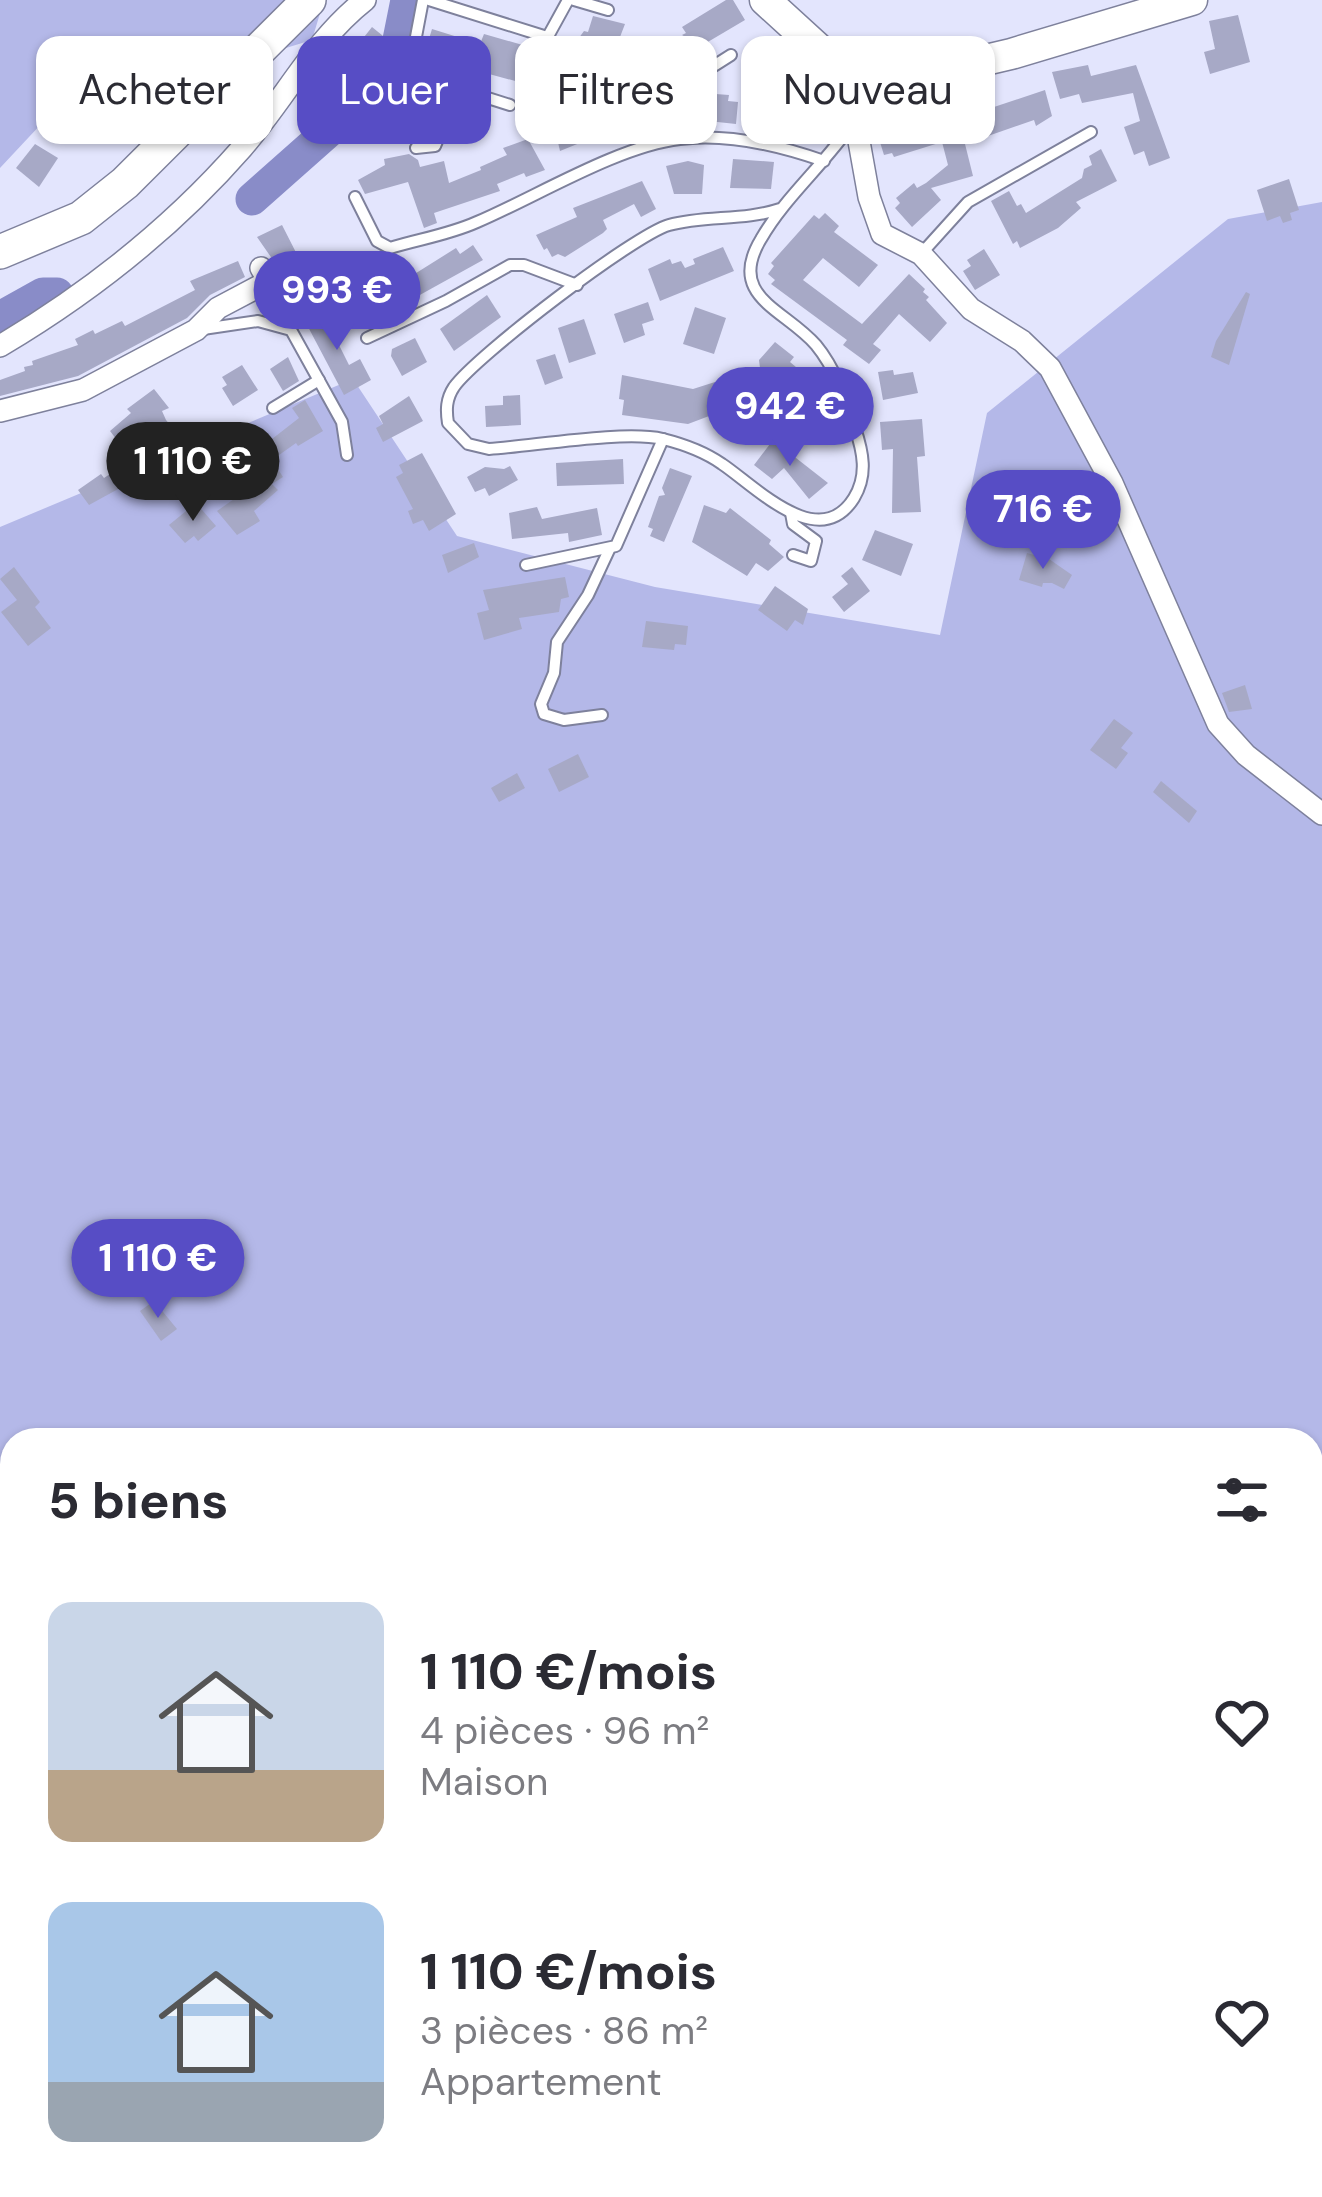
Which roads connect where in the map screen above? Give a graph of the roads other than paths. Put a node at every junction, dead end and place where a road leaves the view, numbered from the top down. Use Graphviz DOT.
graph roads {
  1 [pos="365,0"];
  2 [pos="426,0"];
  3 [pos="571,0"];
  4 [pos="765,0"];
  5 [pos="788,0"];
  6 [pos="1192,0"];
  7 [pos="301,6"];
  8 [pos="608,10"];
  9 [pos="418,36"];
  10 [pos="544,36"];
  11 [pos="548,36"];
  12 [pos="803,36"];
  13 [pos="825,36"];
  14 [pos="731,55"];
  15 [pos="995,58"];
  16 [pos="717,64"];
  17 [pos="491,99"];
  18 [pos="510,105"];
  19 [pos="1091,132"];
  20 [pos="717,141"];
  21 [pos="436,144"];
  22 [pos="660,144"];
  23 [pos="837,144"];
  24 [pos="859,144"];
  25 [pos="416,148"];
  26 [pos="824,161"];
  27 [pos="356,197"];
  28 [pos="780,209"];
  29 [pos="0,252"];
  30 [pos="922,254"];
  31 [pos="261,268"];
  32 [pos="577,285"];
  33 [pos="200,328"];
  34 [pos="367,338"];
  35 [pos="0,346"];
  36 [pos="319,380"];
  37 [pos="273,408"];
  38 [pos="0,411"];
  39 [pos="663,439"];
  40 [pos="347,455"];
  41 [pos="791,513"];
  42 [pos="609,550"];
  43 [pos="793,555"];
  44 [pos="526,565"];
  45 [pos="602,715"];
  46 [pos="1322,814"];
  1 -- 35 [label="street"];
  2 -- 9 [label="lane"];
  2 -- 10 [label="lane"];
  3 -- 8 [label="lane"];
  3 -- 11 [label="lane"];
  4 -- 12 [label="street"];
  5 -- 13 [label="street"];
  6 -- 15 [label="street"];
  7 -- 29 [label="main road"];
  14 -- 16 [label="lane"];
  17 -- 18 [label="lane"];
  19 -- 30 [label="lane"];
  20 -- 26 [label="lane"];
  21 -- 25 [label="lane"];
  22 -- 27 [label="lane"];
  23 -- 26 [label="lane"];
  24 -- 30 [label="street"];
  26 -- 28 [label="lane"];
  28 -- 32 [label="lane"];
  28 -- 41 [label="lane"];
  30 -- 46 [label="street"];
  31 -- 33 [label="street"];
  32 -- 34 [label="lane"];
  32 -- 39 [label="lane"];
  33 -- 36 [label="lane"];
  33 -- 38 [label="street"];
  36 -- 37 [label="lane"];
  36 -- 40 [label="lane"];
  39 -- 41 [label="lane"];
  39 -- 42 [label="lane"];
  41 -- 43 [label="lane"];
  42 -- 44 [label="lane"];
  42 -- 45 [label="lane"];
}
